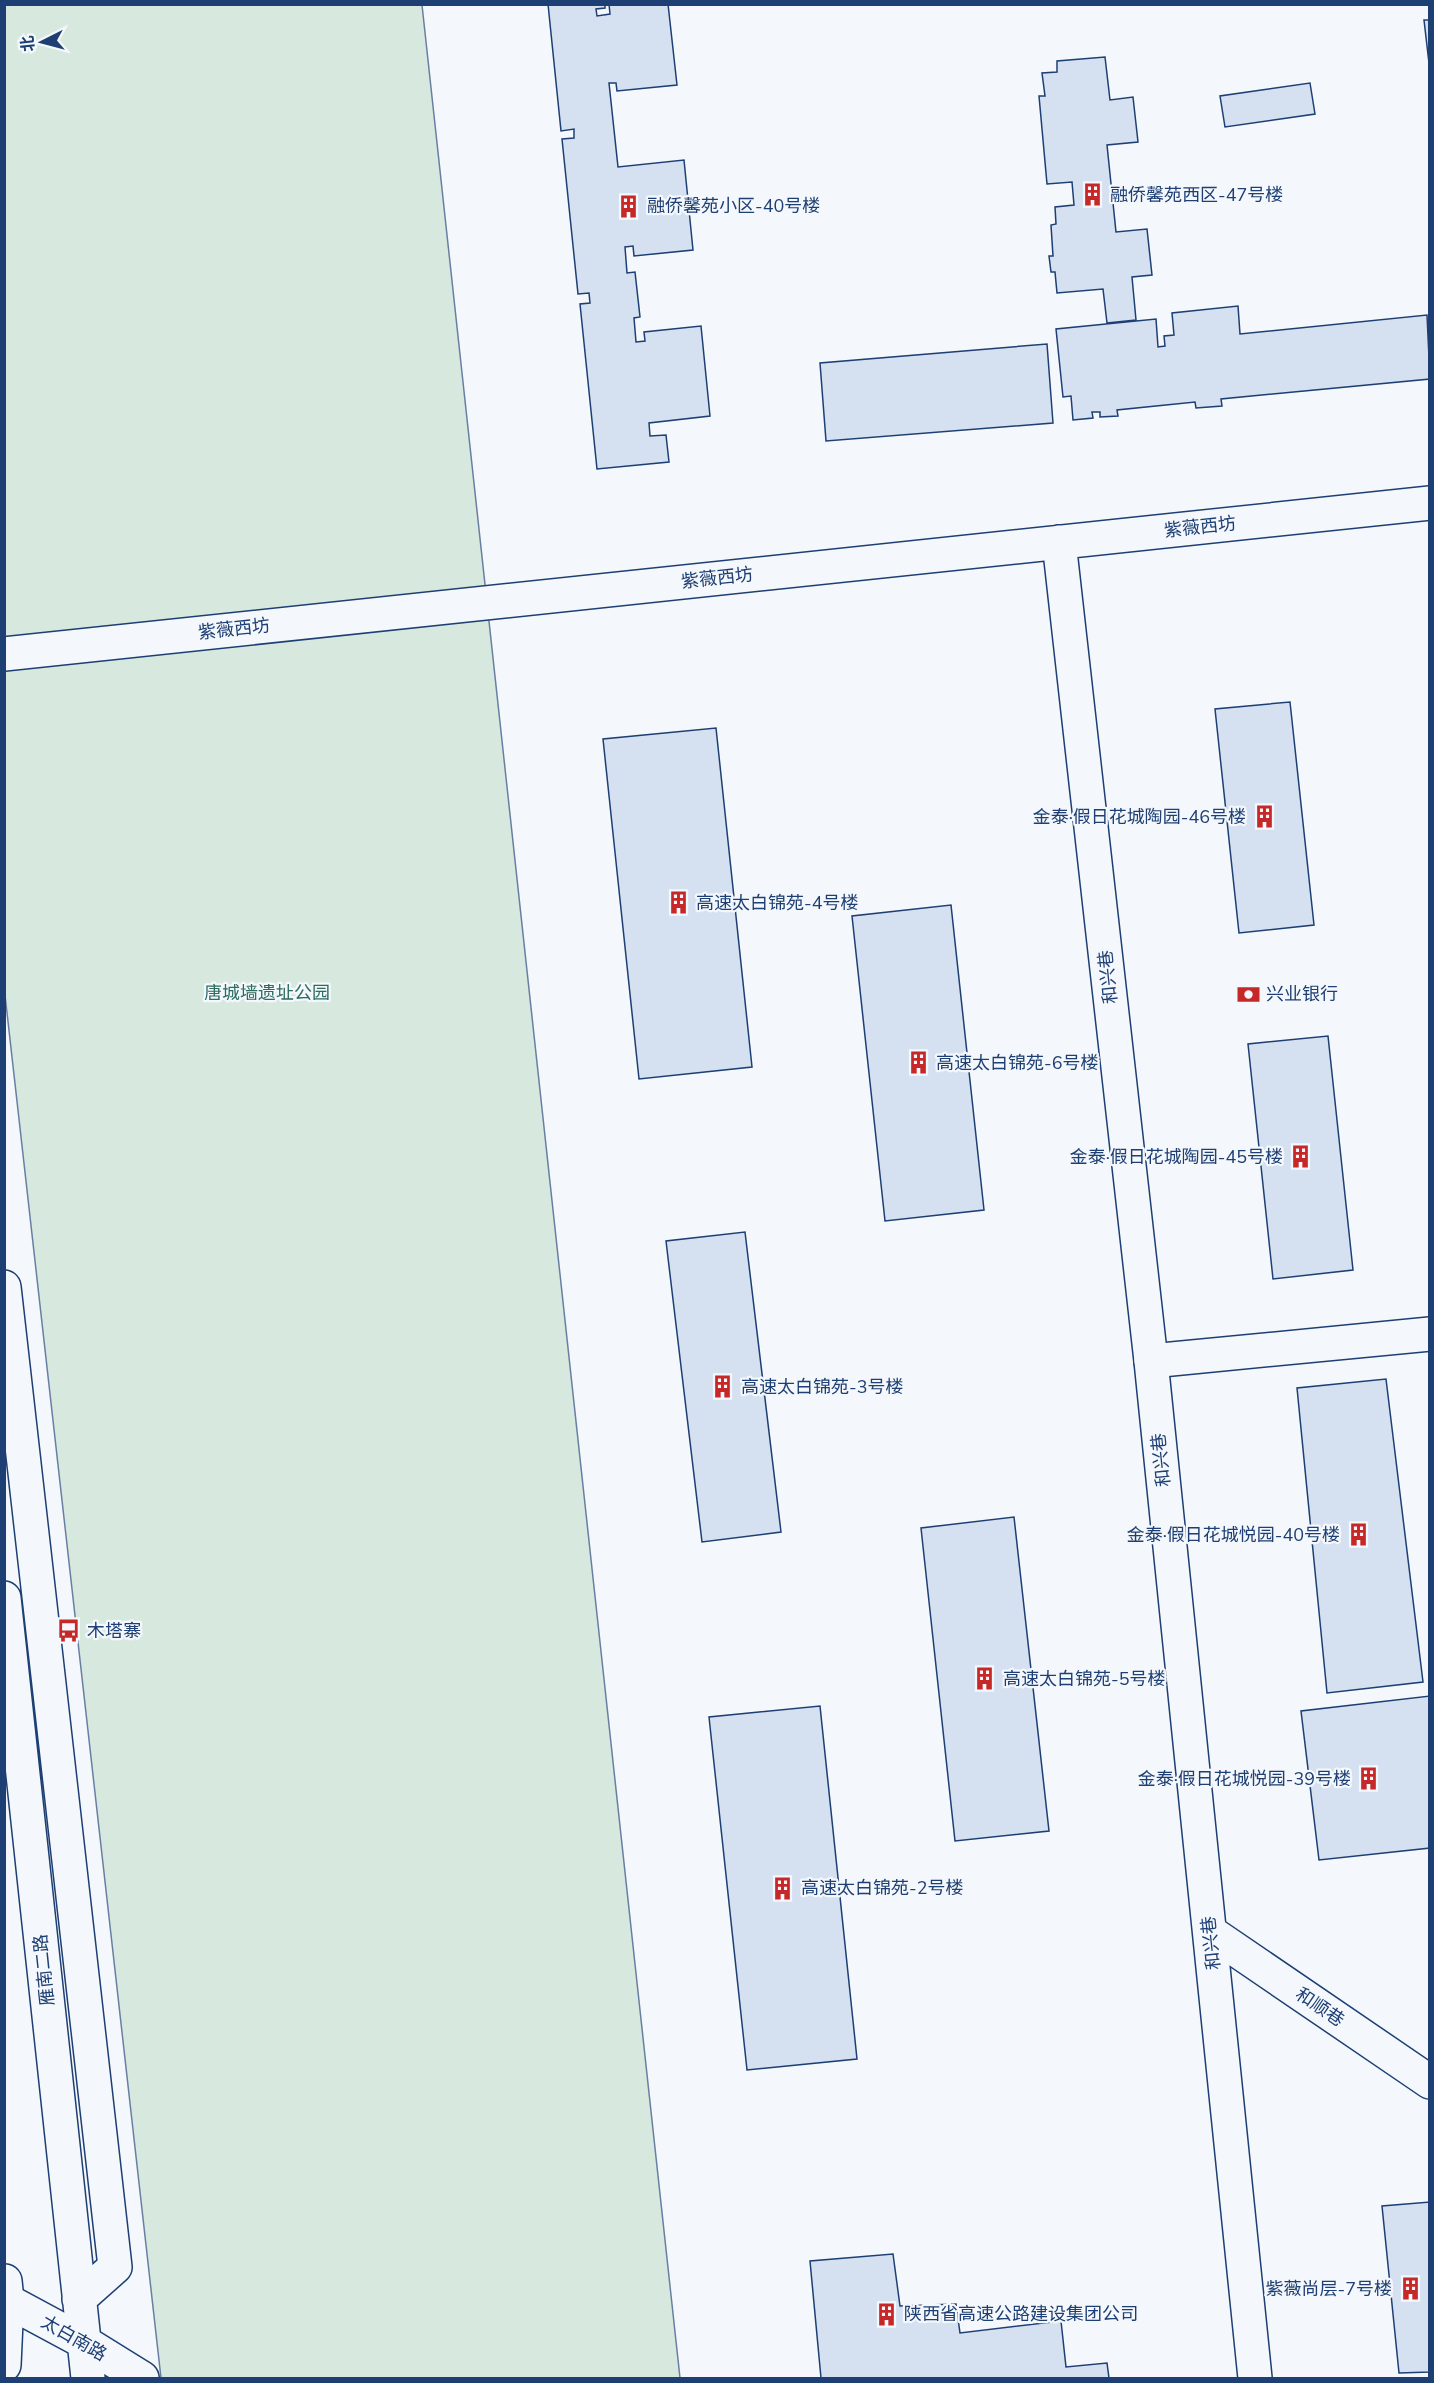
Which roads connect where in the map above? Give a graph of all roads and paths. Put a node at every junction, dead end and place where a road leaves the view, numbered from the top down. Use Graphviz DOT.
graph roads {
  1 [pos="1430,503"];
  2 [pos="1059,542"];
  3 [pos="4,654"];
  4 [pos="4,1287"];
  5 [pos="1430,1334"];
  6 [pos="1151,1361"];
  7 [pos="4,1598"];
  8 [pos="1210,1932"];
  9 [pos="1430,2082"];
  10 [pos="5,2292"];
  11 [pos="79,2299"];
  12 [pos="84,2342"];
  13 [pos="4,2366"];
  14 [pos="88,2379"];
  15 [pos="142,2379"];
  16 [pos="1255,2379"];
  1 -- 2 [label="street, 紫薇西坊"];
  2 -- 3 [label="street, 紫薇西坊"];
  2 -- 6 [label="street, 和兴巷"];
  4 -- 11 [label="street"];
  5 -- 6 [label="street"];
  6 -- 8 [label="street, 和兴巷"];
  7 -- 11 [label="street, 雁南二路"];
  8 -- 9 [label="street, 和顺巷"];
  8 -- 16 [label="street, 和兴巷"];
  10 -- 12 [label="street, 太白南路"];
  10 -- 13 [label="street"];
  11 -- 12 [label="street, 雁南二路"];
  12 -- 14 [label="street, 雁南二路"];
  12 -- 15 [label="street, 太白南路"];
}
